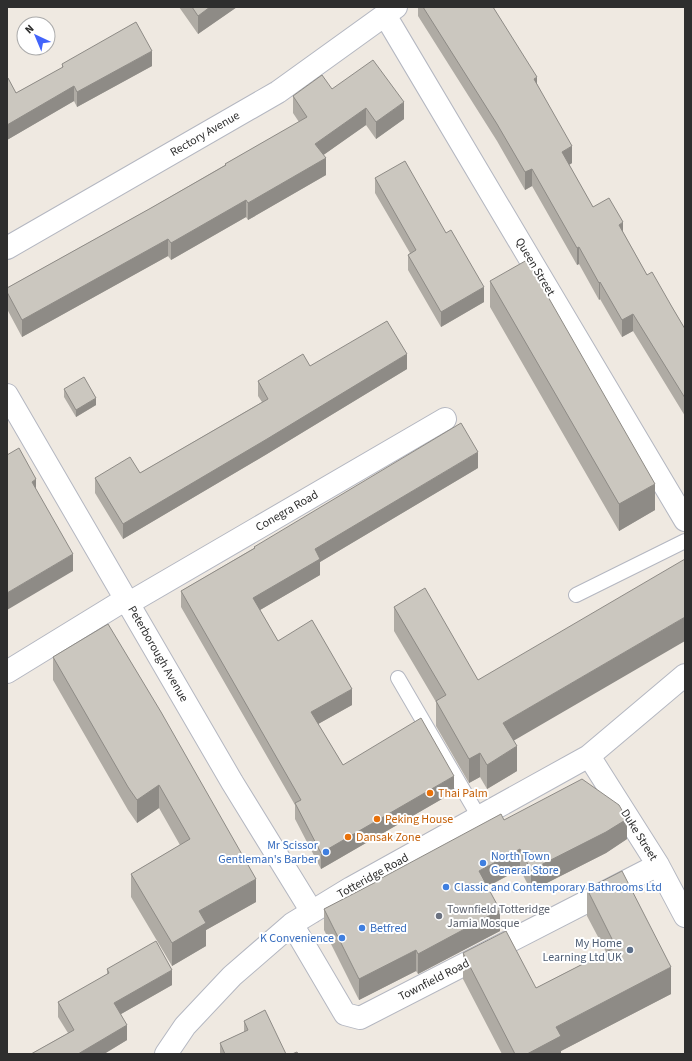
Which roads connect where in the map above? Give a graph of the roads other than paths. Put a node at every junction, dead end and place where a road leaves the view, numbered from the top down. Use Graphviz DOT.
graph roads {
  1 [pos="390,11"];
  2 [pos="7,248"];
  3 [pos="7,395"];
  4 [pos="445,418"];
  5 [pos="685,520"];
  6 [pos="685,541"];
  7 [pos="576,595"];
  8 [pos="128,601"];
  9 [pos="7,672"];
  10 [pos="685,675"];
  11 [pos="398,678"];
  12 [pos="589,756"];
  13 [pos="479,817"];
  14 [pos="658,864"];
  15 [pos="312,912"];
  16 [pos="685,916"];
  17 [pos="292,924"];
  18 [pos="166,1054"];
  1 -- 2 [label="street, Rectory Avenue"];
  1 -- 5 [label="street, Queen Street"];
  3 -- 8 [label="street, Peterborough Avenue"];
  4 -- 8 [label="street, Conegra Road"];
  6 -- 7 [label="lane"];
  8 -- 9 [label="street, Conegra Road"];
  8 -- 15 [label="street, Peterborough Avenue"];
  10 -- 12 [label="street, Totteridge Road"];
  11 -- 13 [label="lane"];
  12 -- 13 [label="street, Totteridge Road"];
  12 -- 14 [label="street, Duke Street"];
  13 -- 15 [label="street, Totteridge Road"];
  14 -- 16 [label="street, Duke Street"];
  14 -- 17 [label="street, Townfield Road"];
  15 -- 17 [label="street, Totteridge Road"];
  17 -- 18 [label="street, Totteridge Road"];
}
